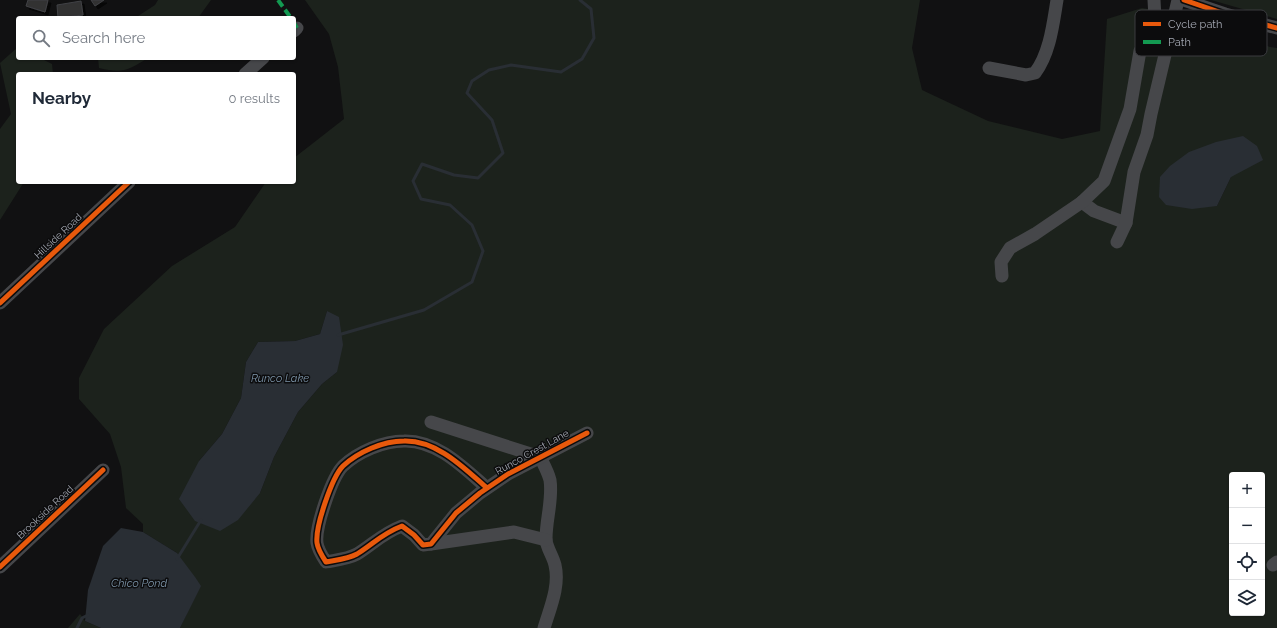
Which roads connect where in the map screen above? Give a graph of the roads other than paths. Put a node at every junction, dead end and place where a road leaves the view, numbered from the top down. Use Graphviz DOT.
graph roads {
  1 [pos="1057,0"];
  2 [pos="1154,0"];
  3 [pos="1178,0"];
  4 [pos="1184,0"];
  5 [pos="1155,10"];
  6 [pos="1176,10"];
  7 [pos="1213,10"];
  8 [pos="1267,25"];
  9 [pos="1277,28"];
  10 [pos="1139,56"];
  11 [pos="1165,56"];
  12 [pos="261,60"];
  13 [pos="989,68"];
  14 [pos="247,72"];
  15 [pos="127,184"];
  16 [pos="1082,202"];
  17 [pos="1126,223"];
  18 [pos="1117,242"];
  19 [pos="1002,276"];
  20 [pos="0,303"];
  21 [pos="431,422"];
  22 [pos="587,433"];
  23 [pos="540,457"];
  24 [pos="103,470"];
  25 [pos="487,488"];
  26 [pos="546,540"];
  27 [pos="431,544"];
  28 [pos="0,566"];
  29 [pos="544,628"];
  1 -- 13 [label="street"];
  2 -- 5 [label="street"];
  3 -- 6 [label="street"];
  4 -- 7 [label="street"];
  8 -- 9 [label="street"];
  10 -- 16 [label="street"];
  11 -- 17 [label="street"];
  12 -- 14 [label="street"];
  15 -- 20 [label="street, Hillside Road"];
  16 -- 17 [label="street"];
  16 -- 19 [label="street"];
  17 -- 18 [label="street"];
  21 -- 23 [label="street"];
  22 -- 23 [label="street, Runco Crest Lane"];
  23 -- 25 [label="street, Runco Crest Lane"];
  23 -- 26 [label="street"];
  24 -- 28 [label="street, Brookside Road"];
  25 -- 27 [label="street, Runco Crest Lane"];
  25 -- 27 [label="street"];
  26 -- 27 [label="street"];
  26 -- 29 [label="street"];
}
